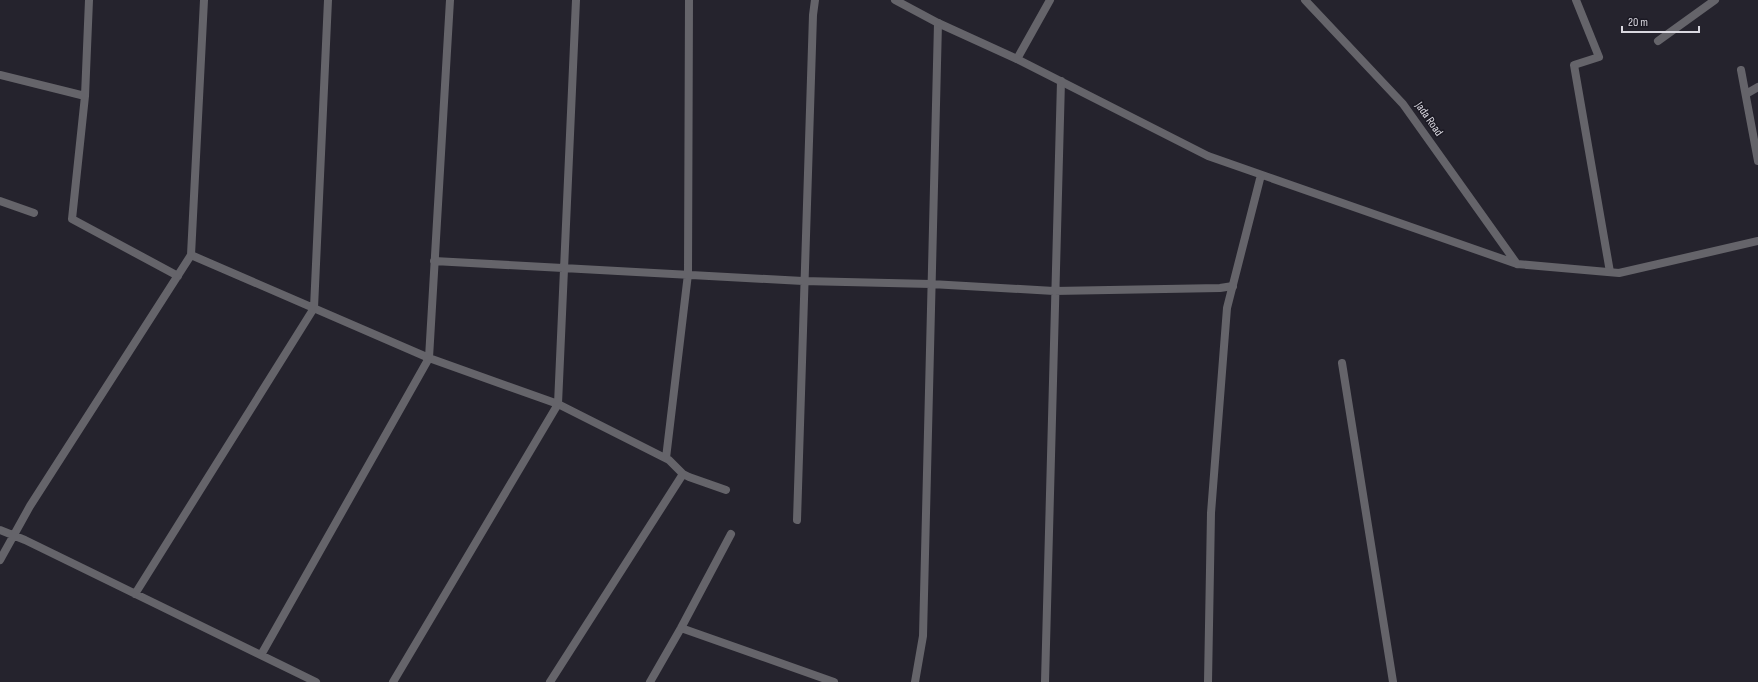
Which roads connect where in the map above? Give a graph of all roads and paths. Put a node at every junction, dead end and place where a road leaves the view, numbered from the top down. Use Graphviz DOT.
graph roads {
  1 [pos="89,0"];
  2 [pos="204,0"];
  3 [pos="328,0"];
  4 [pos="450,0"];
  5 [pos="576,0"];
  6 [pos="689,0"];
  7 [pos="816,0"];
  8 [pos="895,0"];
  9 [pos="1050,0"];
  10 [pos="1305,0"];
  11 [pos="1576,0"];
  12 [pos="1716,0"];
  13 [pos="938,23"];
  14 [pos="1658,41"];
  15 [pos="1017,59"];
  16 [pos="1741,70"];
  17 [pos="0,74"];
  18 [pos="1061,81"];
  19 [pos="1758,87"];
  20 [pos="1746,94"];
  21 [pos="85,96"];
  22 [pos="1758,161"];
  23 [pos="1262,175"];
  24 [pos="0,201"];
  25 [pos="34,213"];
  26 [pos="1758,241"];
  27 [pos="191,255"];
  28 [pos="434,261"];
  29 [pos="1517,264"];
  30 [pos="564,268"];
  31 [pos="1610,272"];
  32 [pos="688,274"];
  33 [pos="178,276"];
  34 [pos="804,281"];
  35 [pos="932,284"];
  36 [pos="1233,286"];
  37 [pos="1054,291"];
  38 [pos="314,308"];
  39 [pos="429,358"];
  40 [pos="1342,363"];
  41 [pos="558,404"];
  42 [pos="666,458"];
  43 [pos="683,474"];
  44 [pos="726,490"];
  45 [pos="797,520"];
  46 [pos="0,530"];
  47 [pos="731,534"];
  48 [pos="15,535"];
  49 [pos="0,560"];
  50 [pos="136,594"];
  51 [pos="681,628"];
  52 [pos="261,655"];
  53 [pos="316,682"];
  54 [pos="393,682"];
  55 [pos="550,682"];
  56 [pos="650,682"];
  57 [pos="834,682"];
  58 [pos="915,682"];
  59 [pos="1045,682"];
  60 [pos="1208,682"];
  61 [pos="1393,682"];
  1 -- 21 [label="street"];
  2 -- 27 [label="street"];
  3 -- 38 [label="street"];
  4 -- 28 [label="street"];
  5 -- 30 [label="street"];
  6 -- 32 [label="street"];
  7 -- 34 [label="street"];
  8 -- 13 [label="street"];
  9 -- 15 [label="street"];
  10 -- 29 [label="street, Jada Road"];
  11 -- 31 [label="street"];
  12 -- 14 [label="street"];
  13 -- 15 [label="street"];
  13 -- 35 [label="street"];
  15 -- 18 [label="street"];
  16 -- 20 [label="street"];
  17 -- 21 [label="street"];
  18 -- 23 [label="street"];
  18 -- 37 [label="street"];
  19 -- 20 [label="street"];
  20 -- 22 [label="street"];
  21 -- 33 [label="street"];
  23 -- 29 [label="street"];
  23 -- 36 [label="street"];
  24 -- 25 [label="street"];
  26 -- 31 [label="street"];
  27 -- 33 [label="street"];
  27 -- 38 [label="street"];
  28 -- 30 [label="street"];
  28 -- 39 [label="street"];
  29 -- 31 [label="street"];
  30 -- 32 [label="street"];
  30 -- 41 [label="street"];
  32 -- 34 [label="street"];
  32 -- 42 [label="street"];
  33 -- 48 [label="street"];
  34 -- 35 [label="street"];
  34 -- 45 [label="street"];
  35 -- 37 [label="street"];
  35 -- 58 [label="street"];
  36 -- 37 [label="street"];
  36 -- 60 [label="street"];
  37 -- 59 [label="street"];
  38 -- 39 [label="street"];
  38 -- 50 [label="street"];
  39 -- 41 [label="street"];
  39 -- 52 [label="street"];
  40 -- 61 [label="street"];
  41 -- 42 [label="street"];
  41 -- 54 [label="street"];
  42 -- 43 [label="street"];
  43 -- 44 [label="street"];
  43 -- 55 [label="street"];
  46 -- 48 [label="street"];
  47 -- 51 [label="street"];
  48 -- 49 [label="street"];
  48 -- 50 [label="street"];
  50 -- 52 [label="street"];
  51 -- 56 [label="street"];
  51 -- 57 [label="street"];
  52 -- 53 [label="street"];
}
